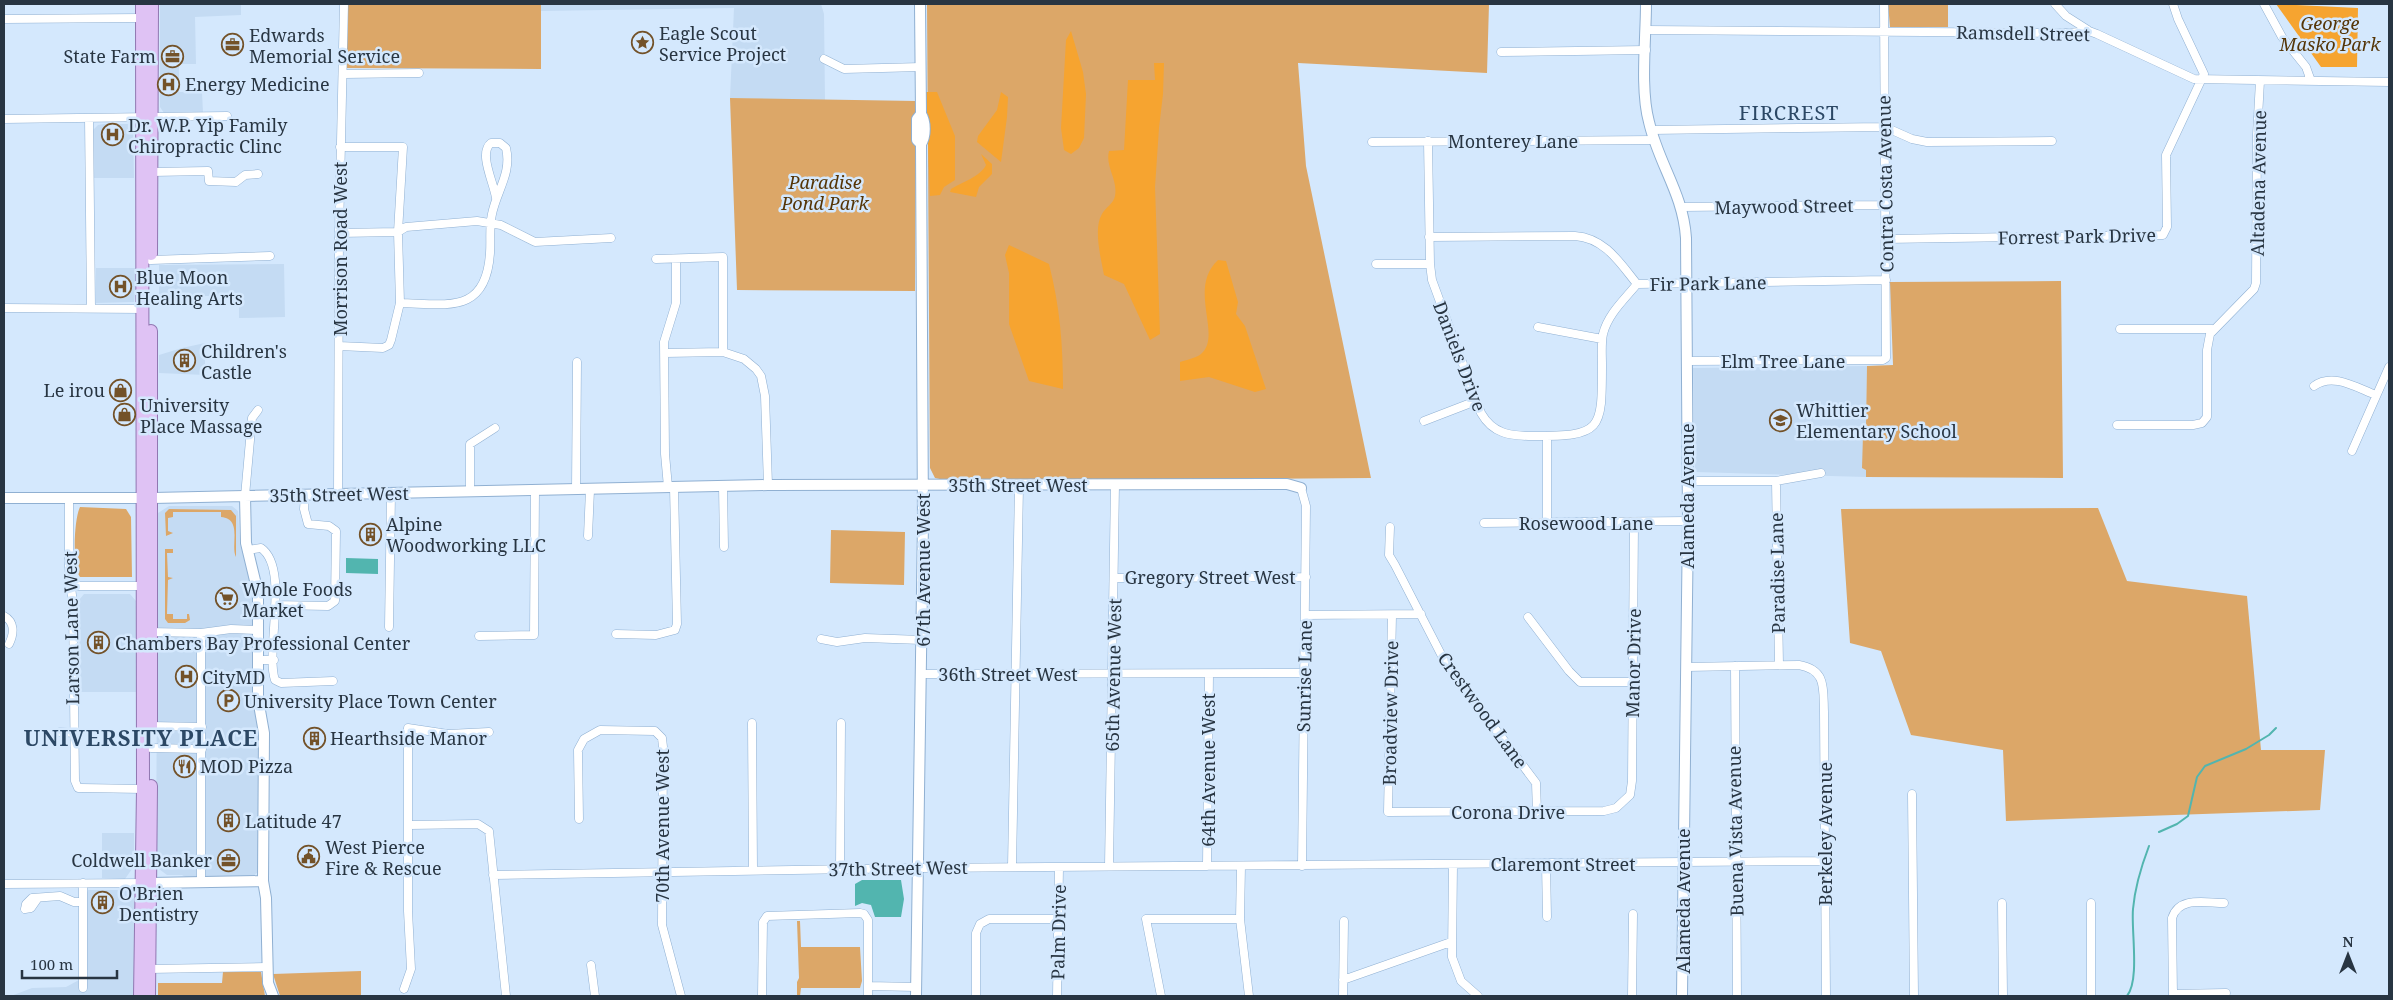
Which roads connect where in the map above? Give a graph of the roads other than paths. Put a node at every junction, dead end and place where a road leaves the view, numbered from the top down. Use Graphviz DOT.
graph roads {
  1 [pos="142,4"];
  2 [pos="152,4"];
  3 [pos="344,4"];
  4 [pos="920,4"];
  5 [pos="1646,4"];
  6 [pos="1884,4"];
  7 [pos="2055,4"];
  8 [pos="2173,4"];
  9 [pos="2264,4"];
  10 [pos="142,18"];
  11 [pos="4,19"];
  12 [pos="1646,30"];
  13 [pos="1883,31"];
  14 [pos="2089,31"];
  15 [pos="1646,50"];
  16 [pos="1501,52"];
  17 [pos="824,59"];
  18 [pos="921,67"];
  19 [pos="420,73"];
  20 [pos="344,74"];
  21 [pos="2202,79"];
  22 [pos="2311,81"];
  23 [pos="2260,82"];
  24 [pos="2389,82"];
  25 [pos="227,116"];
  26 [pos="89,118"];
  27 [pos="147,118"];
  28 [pos="4,119"];
  29 [pos="1885,127"];
  30 [pos="1651,130"];
  31 [pos="1654,140"];
  32 [pos="1428,141"];
  33 [pos="2052,141"];
  34 [pos="1372,142"];
  35 [pos="340,147"];
  36 [pos="152,172"];
  37 [pos="258,174"];
  38 [pos="496,198"];
  39 [pos="1886,205"];
  40 [pos="1682,207"];
  41 [pos="490,222"];
  42 [pos="339,232"];
  43 [pos="398,232"];
  44 [pos="1430,237"];
  45 [pos="611,238"];
  46 [pos="1886,239"];
  47 [pos="270,256"];
  48 [pos="656,259"];
  49 [pos="676,259"];
  50 [pos="151,260"];
  51 [pos="1376,264"];
  52 [pos="1430,264"];
  53 [pos="1886,280"];
  54 [pos="1637,284"];
  55 [pos="1685,284"];
  56 [pos="400,303"];
  57 [pos="4,308"];
  58 [pos="91,308"];
  59 [pos="143,308"];
  60 [pos="1538,327"];
  61 [pos="2120,329"];
  62 [pos="2212,329"];
  63 [pos="1602,339"];
  64 [pos="339,346"];
  65 [pos="723,352"];
  66 [pos="665,353"];
  67 [pos="1880,360"];
  68 [pos="1686,361"];
  69 [pos="577,362"];
  70 [pos="2389,367"];
  71 [pos="2314,386"];
  72 [pos="2376,395"];
  73 [pos="1476,401"];
  74 [pos="258,410"];
  75 [pos="1424,421"];
  76 [pos="2117,425"];
  77 [pos="495,428"];
  78 [pos="1547,436"];
  79 [pos="2352,451"];
  80 [pos="1821,473"];
  81 [pos="1688,481"];
  82 [pos="1776,481"];
  83 [pos="1115,484"];
  84 [pos="768,485"];
  85 [pos="923,485"];
  86 [pos="723,486"];
  87 [pos="1018,486"];
  88 [pos="671,487"];
  89 [pos="1301,488"];
  90 [pos="535,490"];
  91 [pos="576,490"];
  92 [pos="590,490"];
  93 [pos="470,492"];
  94 [pos="338,494"];
  95 [pos="391,494"];
  96 [pos="305,495"];
  97 [pos="244,496"];
  98 [pos="4,498"];
  99 [pos="69,498"];
  100 [pos="147,498"];
  101 [pos="1688,522"];
  102 [pos="1484,523"];
  103 [pos="1547,523"];
  104 [pos="1634,523"];
  105 [pos="1390,526"];
  106 [pos="588,536"];
  107 [pos="724,547"];
  108 [pos="248,550"];
  109 [pos="1306,576"];
  110 [pos="1115,578"];
  111 [pos="73,586"];
  112 [pos="141,586"];
  113 [pos="276,605"];
  114 [pos="1421,614"];
  115 [pos="1305,615"];
  116 [pos="1392,615"];
  117 [pos="4,616"];
  118 [pos="1528,617"];
  119 [pos="389,627"];
  120 [pos="258,630"];
  121 [pos="147,632"];
  122 [pos="201,633"];
  123 [pos="616,634"];
  124 [pos="479,636"];
  125 [pos="821,639"];
  126 [pos="922,640"];
  127 [pos="9,644"];
  128 [pos="258,660"];
  129 [pos="274,660"];
  130 [pos="1735,666"];
  131 [pos="1779,666"];
  132 [pos="1687,667"];
  133 [pos="1304,673"];
  134 [pos="922,674"];
  135 [pos="1113,674"];
  136 [pos="1209,674"];
  137 [pos="1017,675"];
  138 [pos="334,681"];
  139 [pos="1634,682"];
  140 [pos="752,723"];
  141 [pos="841,723"];
  142 [pos="151,726"];
  143 [pos="202,727"];
  144 [pos="60,732"];
  145 [pos="489,732"];
  146 [pos="75,733"];
  147 [pos="151,748"];
  148 [pos="202,749"];
  149 [pos="142,789"];
  150 [pos="1912,794"];
  151 [pos="1625,801"];
  152 [pos="1388,812"];
  153 [pos="1537,812"];
  154 [pos="579,819"];
  155 [pos="409,825"];
  156 [pos="1824,861"];
  157 [pos="1735,862"];
  158 [pos="1684,863"];
  159 [pos="1453,864"];
  160 [pos="1546,864"];
  161 [pos="1109,866"];
  162 [pos="1207,866"];
  163 [pos="1241,866"];
  164 [pos="1302,866"];
  165 [pos="1012,867"];
  166 [pos="1059,867"];
  167 [pos="919,868"];
  168 [pos="840,869"];
  169 [pos="753,870"];
  170 [pos="662,873"];
  171 [pos="494,875"];
  172 [pos="263,881"];
  173 [pos="201,882"];
  174 [pos="83,883"];
  175 [pos="146,883"];
  176 [pos="4,884"];
  177 [pos="38,898"];
  178 [pos="83,902"];
  179 [pos="2002,903"];
  180 [pos="2091,903"];
  181 [pos="2224,903"];
  182 [pos="1633,914"];
  183 [pos="1547,917"];
  184 [pos="1240,919"];
  185 [pos="1058,920"];
  186 [pos="1344,921"];
  187 [pos="1451,942"];
  188 [pos="591,965"];
  189 [pos="267,967"];
  190 [pos="150,969"];
  191 [pos="1343,980"];
  192 [pos="868,986"];
  193 [pos="83,988"];
  194 [pos="404,989"];
  195 [pos="916,992"];
  196 [pos="2226,993"];
  197 [pos="2173,995"];
  198 [pos="140,996"];
  199 [pos="149,996"];
  200 [pos="273,996"];
  201 [pos="506,996"];
  202 [pos="596,996"];
  203 [pos="681,996"];
  204 [pos="762,996"];
  205 [pos="868,996"];
  206 [pos="976,996"];
  207 [pos="1057,996"];
  208 [pos="1161,996"];
  209 [pos="1249,996"];
  210 [pos="1343,996"];
  211 [pos="1478,996"];
  212 [pos="1632,996"];
  213 [pos="1682,996"];
  214 [pos="1737,996"];
  215 [pos="1826,996"];
  216 [pos="1914,996"];
  217 [pos="2003,996"];
  218 [pos="2091,996"];
  1 -- 10 [label="main road"];
  2 -- 27 [label="main road"];
  3 -- 20 [label="street, Morrison Road West"];
  4 -- 18 [label="street, 67th Avenue West"];
  5 -- 12 [label="street, Alameda Avenue"];
  6 -- 13 [label="street, Contra Costa Avenue"];
  7 -- 14 [label="street"];
  8 -- 21 [label="street"];
  9 -- 22 [label="street"];
  10 -- 11 [label="street"];
  10 -- 27 [label="main road"];
  12 -- 13 [label="street, Ramsdell Street"];
  12 -- 15 [label="street, Alameda Avenue"];
  13 -- 14 [label="street, Ramsdell Street"];
  13 -- 29 [label="street, Contra Costa Avenue"];
  14 -- 21 [label="street, Ramsdell Street"];
  15 -- 16 [label="street"];
  15 -- 30 [label="street, Alameda Avenue"];
  17 -- 18 [label="street"];
  18 -- 85 [label="street, 67th Avenue West"];
  19 -- 20 [label="street"];
  20 -- 35 [label="street, Morrison Road West"];
  21 -- 23 [label="street, Ramsdell Street"];
  21 -- 46 [label="street, Forrest Park Drive"];
  22 -- 23 [label="street, Ramsdell Street"];
  22 -- 24 [label="street, Ramsdell Street"];
  23 -- 62 [label="street, Altadena Avenue"];
  25 -- 27 [label="street"];
  26 -- 27 [label="street"];
  26 -- 28 [label="street"];
  26 -- 58 [label="street"];
  27 -- 36 [label="main road"];
  27 -- 59 [label="main road"];
  29 -- 30 [label="street"];
  29 -- 33 [label="street"];
  29 -- 39 [label="street, Contra Costa Avenue"];
  30 -- 31 [label="street, Alameda Avenue"];
  31 -- 32 [label="street, Monterey Lane"];
  31 -- 40 [label="street, Alameda Avenue"];
  32 -- 34 [label="street, Monterey Lane"];
  32 -- 44 [label="street, Daniels Drive"];
  35 -- 42 [label="street, Morrison Road West"];
  35 -- 43 [label="street"];
  36 -- 37 [label="street"];
  36 -- 50 [label="main road"];
  38 -- 38 [label="street"];
  38 -- 41 [label="street"];
  39 -- 40 [label="street, Maywood Street"];
  39 -- 46 [label="street, Contra Costa Avenue"];
  40 -- 55 [label="street, Alameda Avenue"];
  41 -- 43 [label="street"];
  41 -- 45 [label="street"];
  41 -- 56 [label="street"];
  42 -- 43 [label="street"];
  42 -- 64 [label="street, Morrison Road West"];
  43 -- 56 [label="street"];
  44 -- 52 [label="street, Daniels Drive"];
  44 -- 54 [label="street, Fir Park Lane"];
  46 -- 53 [label="street, Contra Costa Avenue"];
  47 -- 50 [label="street"];
  48 -- 49 [label="street"];
  49 -- 65 [label="street"];
  49 -- 66 [label="street"];
  50 -- 100 [label="main road"];
  51 -- 52 [label="street"];
  52 -- 73 [label="street, Daniels Drive"];
  53 -- 55 [label="street, Fir Park Lane"];
  53 -- 67 [label="street, Contra Costa Avenue"];
  54 -- 55 [label="street, Fir Park Lane"];
  54 -- 63 [label="street, Daniels Drive"];
  55 -- 68 [label="street, Alameda Avenue"];
  56 -- 64 [label="street"];
  57 -- 58 [label="street"];
  58 -- 59 [label="street"];
  59 -- 100 [label="main road"];
  60 -- 63 [label="street"];
  61 -- 62 [label="street"];
  62 -- 76 [label="street"];
  63 -- 78 [label="street, Daniels Drive"];
  64 -- 94 [label="street, Morrison Road West"];
  65 -- 66 [label="street"];
  65 -- 84 [label="street"];
  66 -- 88 [label="street"];
  67 -- 68 [label="street, Elm Tree Lane"];
  68 -- 81 [label="street, Alameda Avenue"];
  69 -- 91 [label="street"];
  70 -- 72 [label="street"];
  71 -- 72 [label="street"];
  72 -- 79 [label="street"];
  73 -- 75 [label="street"];
  73 -- 78 [label="street, Daniels Drive"];
  74 -- 97 [label="street"];
  77 -- 93 [label="street"];
  78 -- 103 [label="street"];
  80 -- 82 [label="street"];
  81 -- 82 [label="street"];
  81 -- 101 [label="street, Alameda Avenue"];
  82 -- 131 [label="street, Paradise Lane"];
  83 -- 87 [label="street, 35th Street West"];
  83 -- 89 [label="street, 35th Street West"];
  83 -- 110 [label="street, 65th Avenue West"];
  84 -- 85 [label="street, 35th Street West"];
  84 -- 86 [label="street, 35th Street West"];
  85 -- 87 [label="street, 35th Street West"];
  85 -- 126 [label="street, 67th Avenue West"];
  86 -- 88 [label="street, 35th Street West"];
  86 -- 107 [label="street"];
  87 -- 137 [label="street"];
  88 -- 92 [label="street, 35th Street West"];
  88 -- 123 [label="street"];
  89 -- 109 [label="street, Sunrise Lane"];
  90 -- 91 [label="street, 35th Street West"];
  90 -- 93 [label="street, 35th Street West"];
  90 -- 124 [label="street"];
  91 -- 92 [label="street, 35th Street West"];
  92 -- 106 [label="street"];
  93 -- 95 [label="street, 35th Street West"];
  94 -- 95 [label="street, 35th Street West"];
  94 -- 96 [label="street, 35th Street West"];
  95 -- 119 [label="street"];
  96 -- 97 [label="street, 35th Street West"];
  96 -- 113 [label="street"];
  97 -- 100 [label="street, 35th Street West"];
  97 -- 108 [label="street"];
  98 -- 99 [label="street, 35th Street West"];
  99 -- 100 [label="street, 35th Street West"];
  99 -- 111 [label="street, Larson Lane West"];
  100 -- 112 [label="main road"];
  100 -- 121 [label="main road"];
  101 -- 104 [label="street, Rosewood Lane"];
  101 -- 132 [label="street, Alameda Avenue"];
  102 -- 103 [label="street, Rosewood Lane"];
  103 -- 104 [label="street, Rosewood Lane"];
  104 -- 139 [label="street, Manor Drive"];
  105 -- 114 [label="street, Crestwood Lane"];
  108 -- 113 [label="street"];
  108 -- 120 [label="street"];
  109 -- 110 [label="street, Gregory Street West"];
  109 -- 115 [label="street, Sunrise Lane"];
  110 -- 135 [label="street, 65th Avenue West"];
  111 -- 112 [label="street"];
  111 -- 146 [label="street, Larson Lane West"];
  112 -- 121 [label="main road"];
  113 -- 129 [label="street"];
  114 -- 116 [label="street"];
  114 -- 153 [label="street, Crestwood Lane"];
  115 -- 116 [label="street"];
  115 -- 133 [label="street, Sunrise Lane"];
  116 -- 152 [label="street, Broadview Drive"];
  117 -- 127 [label="street"];
  118 -- 139 [label="street"];
  120 -- 122 [label="street"];
  120 -- 128 [label="street"];
  121 -- 122 [label="street"];
  121 -- 142 [label="main road"];
  121 -- 149 [label="main road"];
  122 -- 143 [label="street"];
  125 -- 126 [label="street"];
  126 -- 134 [label="street, 67th Avenue West"];
  128 -- 129 [label="street"];
  128 -- 172 [label="street"];
  129 -- 138 [label="street"];
  130 -- 131 [label="street"];
  130 -- 132 [label="street"];
  130 -- 157 [label="street, Buena Vista Avenue"];
  131 -- 156 [label="street, Berkeley Avenue"];
  132 -- 158 [label="street, Alameda Avenue"];
  133 -- 136 [label="street, 36th Street West"];
  133 -- 164 [label="street, Sunrise Lane"];
  134 -- 137 [label="street, 36th Street West"];
  134 -- 167 [label="street, 67th Avenue West"];
  135 -- 136 [label="street, 36th Street West"];
  135 -- 137 [label="street, 36th Street West"];
  135 -- 161 [label="street, 65th Avenue West"];
  136 -- 162 [label="street, 64th Avenue West"];
  137 -- 165 [label="street"];
  139 -- 151 [label="street, Manor Drive"];
  140 -- 169 [label="street"];
  141 -- 168 [label="street"];
  142 -- 143 [label="street"];
  142 -- 147 [label="main road"];
  143 -- 148 [label="street"];
  144 -- 146 [label="street"];
  145 -- 155 [label="street"];
  146 -- 149 [label="street, Larson Lane West"];
  147 -- 148 [label="street"];
  147 -- 175 [label="main road"];
  148 -- 173 [label="street"];
  149 -- 175 [label="main road"];
  150 -- 216 [label="street"];
  151 -- 153 [label="street, Corona Drive"];
  152 -- 153 [label="street, Corona Drive"];
  154 -- 170 [label="street, 70th Avenue West"];
  155 -- 171 [label="street"];
  155 -- 194 [label="street"];
  156 -- 157 [label="street, Claremont Street"];
  156 -- 215 [label="street, Berkeley Avenue"];
  157 -- 158 [label="street, Claremont Street"];
  157 -- 214 [label="street, Buena Vista Avenue"];
  158 -- 160 [label="street, Claremont Street"];
  158 -- 213 [label="street, Alameda Avenue"];
  159 -- 160 [label="street, Claremont Street"];
  159 -- 164 [label="street, Claremont Street"];
  159 -- 187 [label="street"];
  160 -- 183 [label="street"];
  161 -- 162 [label="street, 37th Street West"];
  161 -- 166 [label="street, 37th Street West"];
  162 -- 163 [label="street, 37th Street West"];
  163 -- 164 [label="street, 37th Street West"];
  163 -- 184 [label="street"];
  165 -- 166 [label="street, 37th Street West"];
  165 -- 167 [label="street, 37th Street West"];
  166 -- 185 [label="street, Palm Drive"];
  167 -- 168 [label="street, 37th Street West"];
  167 -- 195 [label="street, 67th Avenue West"];
  168 -- 169 [label="street, 37th Street West"];
  169 -- 170 [label="street, 37th Street West"];
  170 -- 171 [label="street, 37th Street West"];
  170 -- 203 [label="street, 70th Avenue West"];
  171 -- 201 [label="street"];
  172 -- 173 [label="street"];
  172 -- 189 [label="street"];
  173 -- 175 [label="street"];
  174 -- 175 [label="street"];
  174 -- 176 [label="street"];
  174 -- 178 [label="street"];
  175 -- 190 [label="main road"];
  175 -- 198 [label="main road"];
  177 -- 178 [label="street"];
  178 -- 193 [label="street"];
  179 -- 217 [label="street"];
  180 -- 218 [label="street"];
  181 -- 197 [label="street"];
  182 -- 212 [label="street"];
  184 -- 208 [label="street"];
  184 -- 209 [label="street"];
  185 -- 206 [label="street"];
  185 -- 207 [label="street, Palm Drive"];
  186 -- 191 [label="street"];
  187 -- 191 [label="street"];
  187 -- 211 [label="street"];
  188 -- 202 [label="street"];
  189 -- 190 [label="street"];
  189 -- 200 [label="street"];
  190 -- 199 [label="main road"];
  191 -- 210 [label="street"];
  192 -- 195 [label="street"];
  192 -- 204 [label="street"];
  192 -- 205 [label="street"];
  196 -- 197 [label="street"];
}
